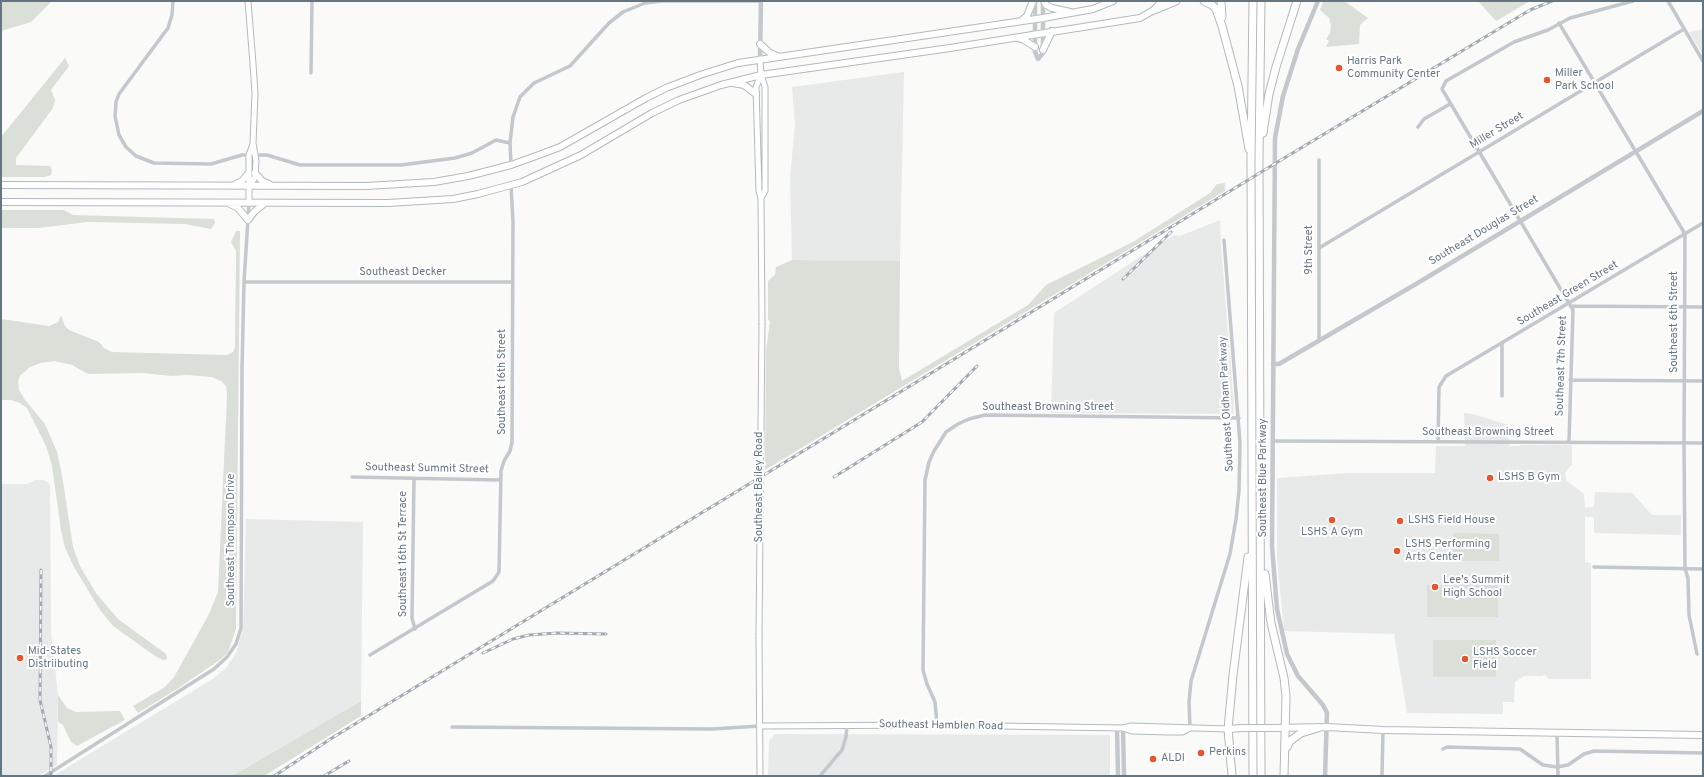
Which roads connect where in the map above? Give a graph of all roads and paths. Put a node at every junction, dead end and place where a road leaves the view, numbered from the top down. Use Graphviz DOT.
graph roads {
  1 [pos="173,1"];
  2 [pos="248,1"];
  3 [pos="312,1"];
  4 [pos="761,1"];
  5 [pos="1034,1"];
  6 [pos="1044,1"];
  7 [pos="1113,1"];
  8 [pos="1162,1"];
  9 [pos="1176,1"];
  10 [pos="1204,1"];
  11 [pos="1222,1"];
  12 [pos="1253,1"];
  13 [pos="1261,1"];
  14 [pos="1293,1"];
  15 [pos="1297,1"];
  16 [pos="1318,1"];
  17 [pos="1633,1"];
  18 [pos="1668,1"];
  19 [pos="1154,10"];
  20 [pos="1076,13"];
  21 [pos="1292,14"];
  22 [pos="1043,18"];
  23 [pos="1035,20"];
  24 [pos="1020,22"];
  25 [pos="1560,23"];
  26 [pos="1222,26"];
  27 [pos="1684,29"];
  28 [pos="1052,31"];
  29 [pos="1044,32"];
  30 [pos="1035,34"];
  31 [pos="1014,37"];
  32 [pos="760,44"];
  33 [pos="1035,47"];
  34 [pos="1043,50"];
  35 [pos="779,56"];
  36 [pos="760,59"];
  37 [pos="1703,61"];
  38 [pos="312,73"];
  39 [pos="761,75"];
  40 [pos="732,82"];
  41 [pos="1594,82"];
  42 [pos="756,94"];
  43 [pos="1450,104"];
  44 [pos="1703,111"];
  45 [pos="1418,127"];
  46 [pos="510,142"];
  47 [pos="1635,151"];
  48 [pos="1479,152"];
  49 [pos="252,155"];
  50 [pos="1259,159"];
  51 [pos="1251,160"];
  52 [pos="1319,160"];
  53 [pos="511,165"];
  54 [pos="252,174"];
  55 [pos="1,185"];
  56 [pos="511,185"];
  57 [pos="232,186"];
  58 [pos="250,186"];
  59 [pos="272,186"];
  60 [pos="761,198"];
  61 [pos="1,202"];
  62 [pos="228,203"];
  63 [pos="249,203"];
  64 [pos="265,203"];
  65 [pos="248,220"];
  66 [pos="1520,220"];
  67 [pos="1703,223"];
  68 [pos="1685,234"];
  69 [pos="1224,240"];
  70 [pos="1319,248"];
  71 [pos="244,282"];
  72 [pos="513,282"];
  73 [pos="1570,305"];
  74 [pos="1684,307"];
  75 [pos="1703,307"];
  76 [pos="1319,339"];
  77 [pos="1502,343"];
  78 [pos="1273,364"];
  79 [pos="1570,380"];
  80 [pos="1684,380"];
  81 [pos="1703,381"];
  82 [pos="1502,396"];
  83 [pos="1238,418"];
  84 [pos="1273,441"];
  85 [pos="1438,442"];
  86 [pos="1569,442"];
  87 [pos="1684,443"];
  88 [pos="1703,443"];
  89 [pos="352,477"];
  90 [pos="414,478"];
  91 [pos="500,480"];
  92 [pos="1252,500"];
  93 [pos="1261,507"];
  94 [pos="1594,567"];
  95 [pos="1685,569"];
  96 [pos="1703,569"];
  97 [pos="415,629"];
  98 [pos="1697,654"];
  99 [pos="370,655"];
  100 [pos="847,725"];
  101 [pos="937,725"];
  102 [pos="760,726"];
  103 [pos="452,727"];
  104 [pos="1327,727"];
  105 [pos="1120,728"];
  106 [pos="1190,728"];
  107 [pos="1228,728"];
  108 [pos="1286,728"];
  109 [pos="1318,728"];
  110 [pos="1383,730"];
  111 [pos="1557,733"];
  112 [pos="1703,735"];
  113 [pos="1286,749"];
  114 [pos="1444,750"];
  115 [pos="1703,753"];
  116 [pos="1558,767"];
  117 [pos="45,776"];
  118 [pos="760,776"];
  119 [pos="820,776"];
  120 [pos="1118,776"];
  121 [pos="1124,776"];
  122 [pos="1232,776"];
  123 [pos="1253,776"];
  124 [pos="1261,776"];
  125 [pos="1284,776"];
  126 [pos="1325,776"];
  127 [pos="1382,776"];
  128 [pos="1558,776"];
  1 -- 49 [label="street"];
  2 -- 49 [label="main road"];
  3 -- 38 [label="street"];
  4 -- 32 [label="street"];
  4 -- 46 [label="street"];
  5 -- 23 [label="street"];
  5 -- 24 [label="main road"];
  6 -- 20 [label="main road"];
  6 -- 22 [label="street"];
  7 -- 20 [label="main road"];
  8 -- 19 [label="main road"];
  9 -- 19 [label="highway"];
  10 -- 26 [label="highway"];
  11 -- 26 [label="highway"];
  12 -- 51 [label="highway"];
  13 -- 50 [label="highway"];
  14 -- 21 [label="highway"];
  15 -- 21 [label="highway"];
  16 -- 78 [label="street, Southeast Blue Parkway"];
  17 -- 25 [label="street"];
  18 -- 27 [label="street"];
  19 -- 28 [label="main road"];
  20 -- 22 [label="main road"];
  21 -- 50 [label="highway"];
  22 -- 23 [label="main road"];
  22 -- 29 [label="street"];
  23 -- 24 [label="main road"];
  23 -- 30 [label="street"];
  24 -- 35 [label="main road"];
  25 -- 41 [label="street"];
  25 -- 43 [label="street, Southeast 7th Street"];
  26 -- 51 [label="highway"];
  27 -- 37 [label="street"];
  27 -- 41 [label="street, Miller Street"];
  28 -- 29 [label="main road"];
  28 -- 34 [label="main road"];
  29 -- 30 [label="main road"];
  29 -- 34 [label="street"];
  30 -- 31 [label="main road"];
  30 -- 33 [label="street"];
  31 -- 33 [label="main road"];
  31 -- 39 [label="main road"];
  32 -- 35 [label="main road"];
  32 -- 36 [label="street"];
  33 -- 34 [label="street"];
  35 -- 36 [label="main road"];
  36 -- 39 [label="main road, Southeast Bailey Road"];
  36 -- 53 [label="main road"];
  39 -- 40 [label="main road"];
  39 -- 42 [label="main road, Southeast Bailey Road"];
  39 -- 60 [label="main road, Southeast Bailey Road"];
  40 -- 42 [label="main road"];
  40 -- 56 [label="main road"];
  41 -- 47 [label="street"];
  41 -- 48 [label="street, Miller Street"];
  42 -- 60 [label="main road, Southeast Bailey Road"];
  43 -- 45 [label="street"];
  43 -- 48 [label="street, Southeast 7th Street"];
  44 -- 47 [label="street, Southeast Douglas Street"];
  46 -- 49 [label="street"];
  46 -- 53 [label="street"];
  47 -- 66 [label="street, Southeast Douglas Street"];
  47 -- 68 [label="street"];
  48 -- 66 [label="street, Southeast 7th Street"];
  48 -- 70 [label="street, Miller Street"];
  49 -- 54 [label="main road"];
  50 -- 93 [label="highway"];
  51 -- 92 [label="highway"];
  52 -- 70 [label="street, 9th Street"];
  53 -- 59 [label="main road"];
  54 -- 57 [label="main road"];
  54 -- 58 [label="main road"];
  54 -- 59 [label="main road"];
  55 -- 57 [label="main road"];
  56 -- 64 [label="main road"];
  56 -- 72 [label="street, Southeast 16th Street"];
  57 -- 58 [label="main road"];
  58 -- 59 [label="main road"];
  58 -- 63 [label="main road"];
  60 -- 102 [label="main road, Southeast Bailey Road, bridge"];
  61 -- 62 [label="main road"];
  62 -- 63 [label="main road"];
  62 -- 65 [label="main road"];
  63 -- 64 [label="main road"];
  63 -- 65 [label="street, Southeast Thompson Drive"];
  64 -- 65 [label="main road"];
  65 -- 71 [label="street, Southeast Thompson Drive"];
  66 -- 73 [label="street, Southeast 7th Street"];
  66 -- 76 [label="street, Southeast Douglas Street"];
  67 -- 68 [label="street, Southeast Green Street"];
  68 -- 73 [label="street, Southeast Green Street"];
  68 -- 74 [label="street, Southeast 6th Street"];
  69 -- 83 [label="street, Southeast Oldham Parkway"];
  70 -- 76 [label="street, 9th Street"];
  71 -- 72 [label="street, Southeast Decker"];
  71 -- 117 [label="street, Southeast Thompson Drive"];
  72 -- 91 [label="street, Southeast 16th Street"];
  73 -- 74 [label="street"];
  73 -- 77 [label="street, Southeast Green Street"];
  73 -- 79 [label="street, Southeast 7th Street"];
  74 -- 75 [label="street"];
  74 -- 80 [label="street, Southeast 6th Street"];
  76 -- 78 [label="street, Southeast Douglas Street"];
  77 -- 82 [label="street"];
  77 -- 85 [label="street, Southeast Green Street"];
  78 -- 84 [label="street, Southeast Blue Parkway"];
  79 -- 80 [label="street"];
  79 -- 86 [label="street, Southeast 7th Street"];
  80 -- 81 [label="street"];
  80 -- 87 [label="street, Southeast 6th Street"];
  83 -- 101 [label="street, Southeast Browning Street"];
  83 -- 106 [label="street, Southeast Oldham Parkway"];
  84 -- 85 [label="street, Southeast Browning Street"];
  84 -- 104 [label="street, Southeast Blue Parkway"];
  85 -- 86 [label="street, Southeast Browning Street"];
  86 -- 87 [label="street, Southeast Browning Street"];
  87 -- 88 [label="street, Southeast Browning Street"];
  87 -- 95 [label="street, Southeast 6th Street"];
  89 -- 90 [label="street, Southeast Summit Street"];
  90 -- 91 [label="street, Southeast Summit Street"];
  90 -- 97 [label="street, Southeast 16th St Terrace"];
  91 -- 97 [label="street, Southeast 16th Street"];
  92 -- 107 [label="highway"];
  92 -- 123 [label="highway"];
  93 -- 108 [label="highway"];
  93 -- 124 [label="highway"];
  94 -- 95 [label="street"];
  95 -- 96 [label="street"];
  95 -- 98 [label="street, Southeast 6th Street"];
  97 -- 99 [label="street"];
  100 -- 101 [label="main road, Southeast Hamblen Road"];
  100 -- 102 [label="main road, Southeast Hamblen Road"];
  100 -- 119 [label="street"];
  101 -- 105 [label="main road, Southeast Hamblen Road"];
  102 -- 103 [label="street"];
  102 -- 118 [label="main road, Southeast Bailey Road"];
  104 -- 109 [label="main road"];
  104 -- 110 [label="main road"];
  104 -- 126 [label="street, Southeast Blue Parkway"];
  105 -- 106 [label="main road, Southeast Hamblen Road"];
  105 -- 120 [label="street"];
  105 -- 121 [label="street"];
  106 -- 107 [label="main road, Southeast Hamblen Road"];
  107 -- 108 [label="main road, bridge"];
  107 -- 122 [label="highway"];
  108 -- 109 [label="main road"];
  108 -- 113 [label="highway"];
  109 -- 113 [label="highway"];
  110 -- 111 [label="main road"];
  110 -- 127 [label="street"];
  111 -- 112 [label="main road"];
  111 -- 116 [label="street"];
  113 -- 125 [label="highway"];
  114 -- 116 [label="street"];
  115 -- 116 [label="street"];
  116 -- 128 [label="street"];
}
